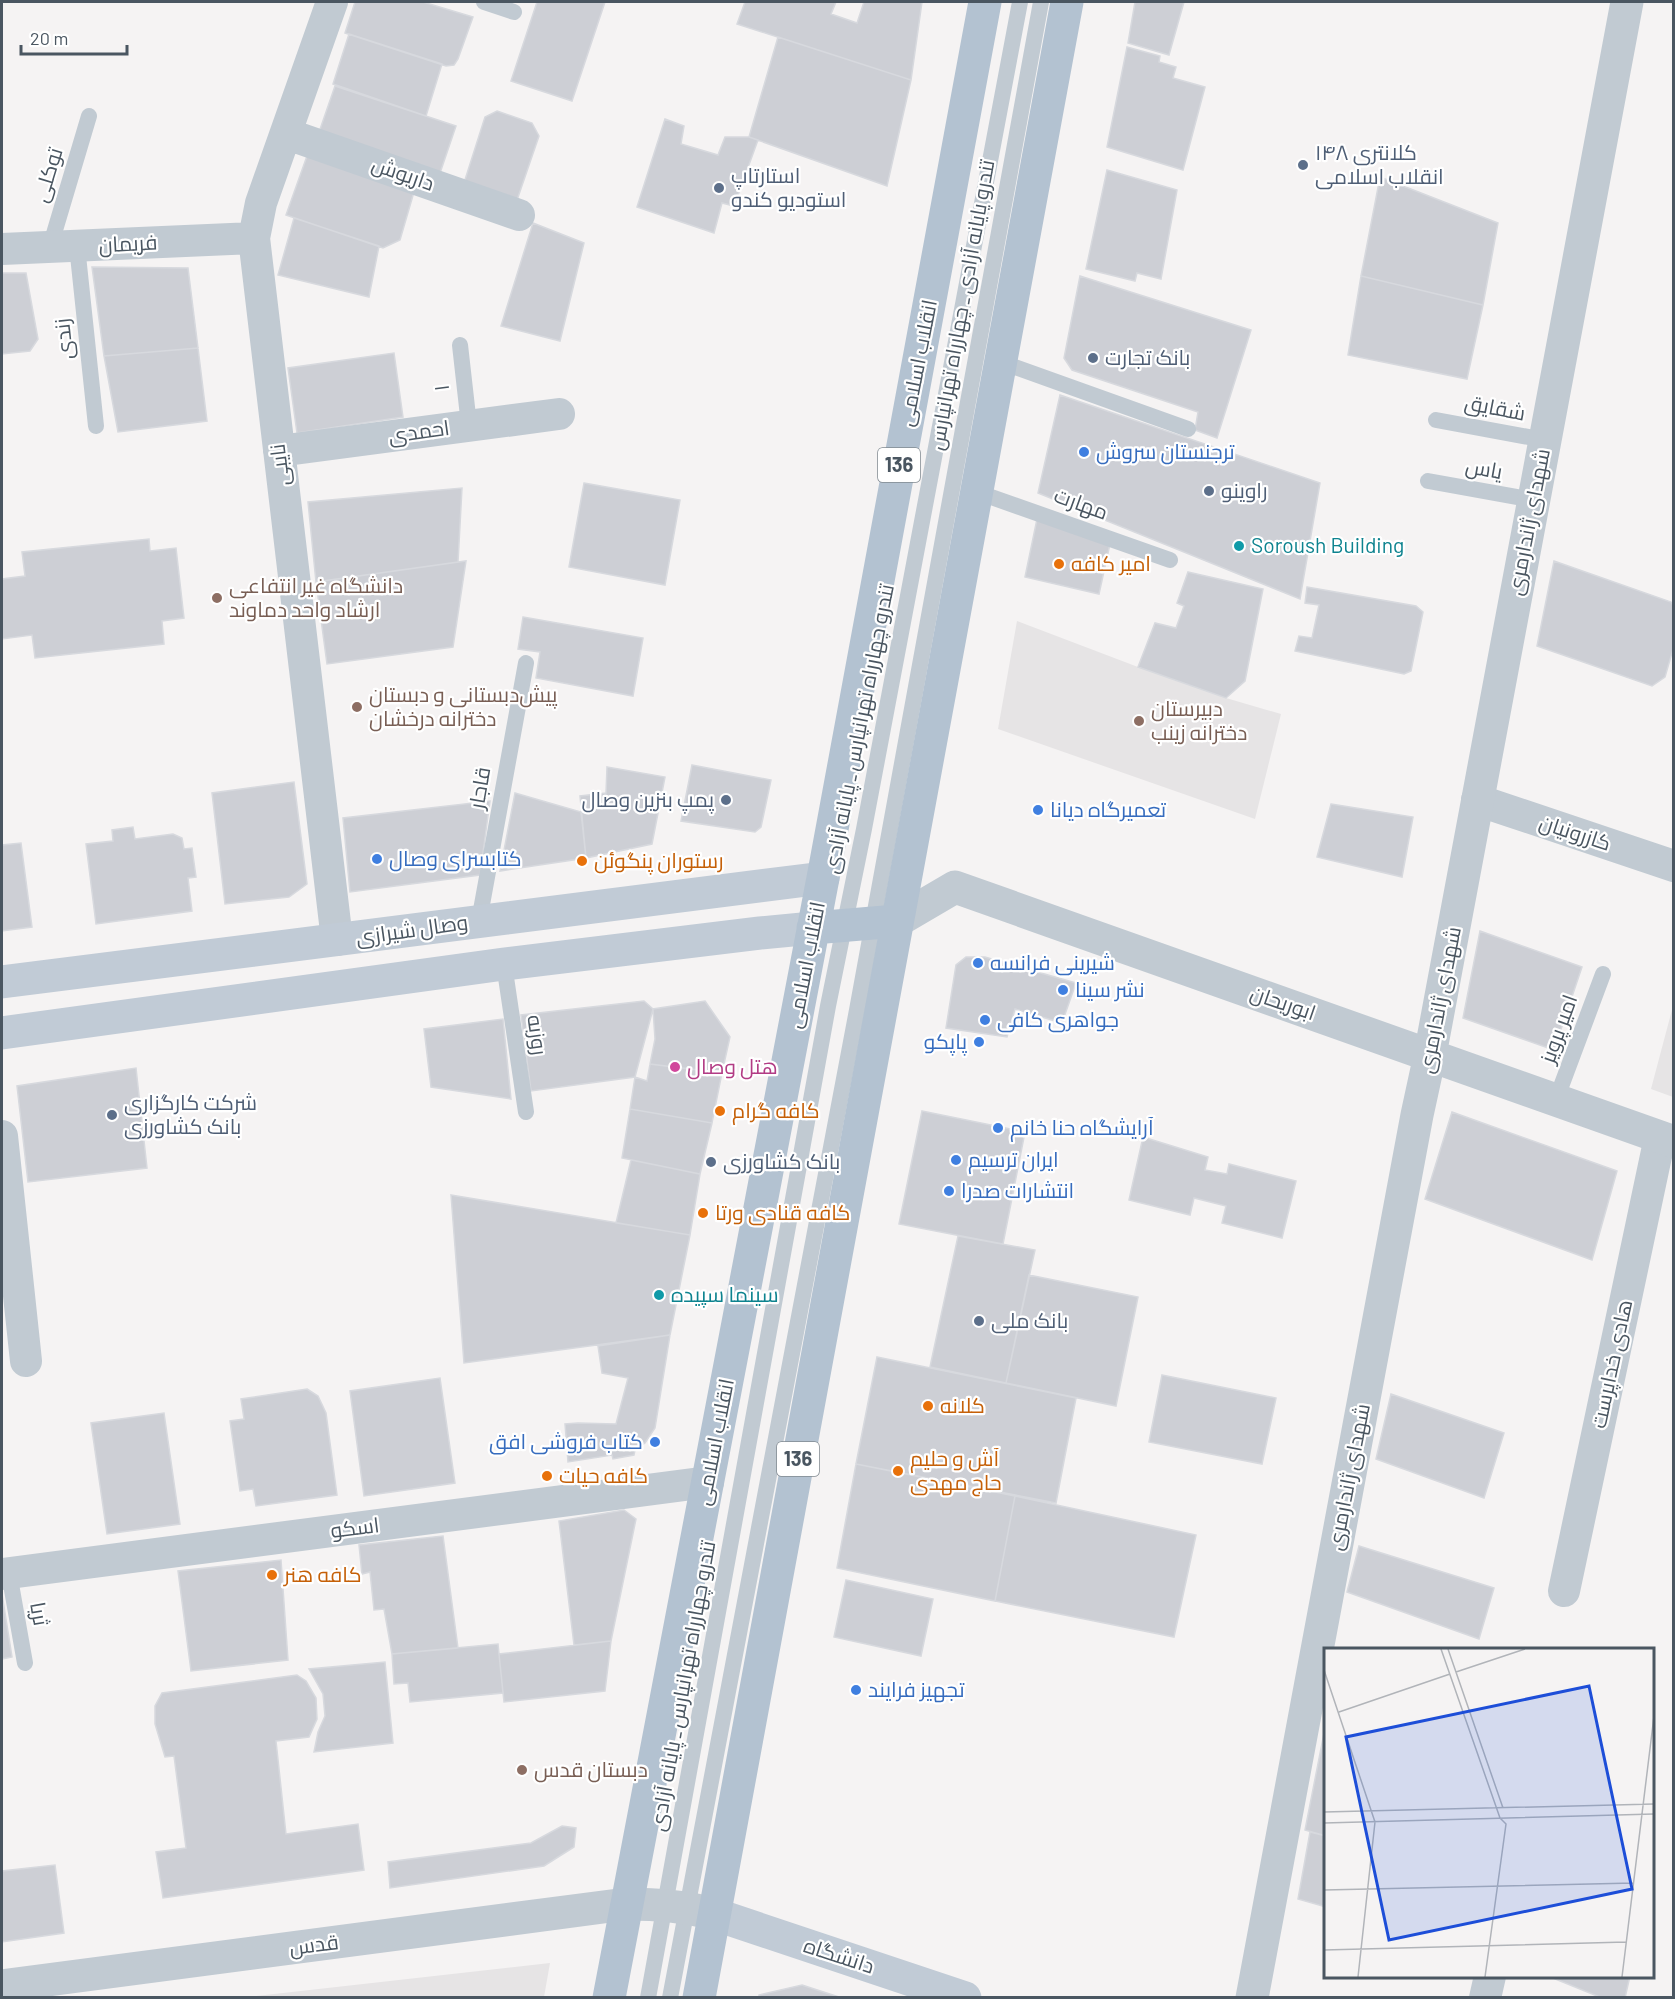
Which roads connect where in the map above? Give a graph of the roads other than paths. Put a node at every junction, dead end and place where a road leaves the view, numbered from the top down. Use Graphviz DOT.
graph roads {
  1 [pos="332,2"];
  2 [pos="484,2"];
  3 [pos="985,2"];
  4 [pos="1020,2"];
  5 [pos="1041,2"];
  6 [pos="1067,2"];
  7 [pos="1627,2"];
  8 [pos="514,12"];
  9 [pos="89,116"];
  10 [pos="287,134"];
  11 [pos="519,214"];
  12 [pos="254,238"];
  13 [pos="63,247"];
  14 [pos="2,249"];
  15 [pos="460,345"];
  16 [pos="1001,362"];
  17 [pos="559,414"];
  18 [pos="1436,420"];
  19 [pos="469,425"];
  20 [pos="96,426"];
  21 [pos="1188,429"];
  22 [pos="1545,441"];
  23 [pos="279,451"];
  24 [pos="1428,481"];
  25 [pos="977,492"];
  26 [pos="1533,500"];
  27 [pos="1170,560"];
  28 [pos="526,663"];
  29 [pos="1477,800"];
  30 [pos="1674,866"];
  31 [pos="823,878"];
  32 [pos="755,886"];
  33 [pos="479,921"];
  34 [pos="857,925"];
  35 [pos="747,934"];
  36 [pos="338,940"];
  37 [pos="504,964"];
  38 [pos="1603,974"];
  39 [pos="2,982"];
  40 [pos="2,1033"];
  41 [pos="1431,1055"];
  42 [pos="1556,1100"];
  43 [pos="526,1112"];
  44 [pos="2,1136"];
  45 [pos="1667,1140"];
  46 [pos="26,1361"];
  47 [pos="708,1482"];
  48 [pos="5,1574"];
  49 [pos="1564,1591"];
  50 [pos="24,1663"];
  51 [pos="627,1904"];
  52 [pos="689,1908"];
  53 [pos="1490,1978"];
  54 [pos="2,1986"];
  55 [pos="609,1998"];
  56 [pos="648,1998"];
  57 [pos="670,1998"];
  58 [pos="699,1998"];
  59 [pos="965,1998"];
  60 [pos="1252,1998"];
  61 [pos="1485,1998"];
  1 -- 10 [label="street, نایبی"];
  2 -- 8 [label="lane"];
  3 -- 31 [label="main road, انقلاب اسلامی / 136"];
  4 -- 34 [label="lane, تندرو چهارراه تهرانپارس ـ پایانه آزادی"];
  5 -- 34 [label="lane, تندرو پایانه آزادی ـ چهارراه تهرانپارس"];
  6 -- 16 [label="main road, انقلاب اسلامی / 136"];
  7 -- 22 [label="street, شهدای ژاندارمری"];
  9 -- 13 [label="lane, توکلی"];
  10 -- 11 [label="street, داریوش"];
  10 -- 12 [label="street, نایبی"];
  12 -- 13 [label="street, فریمان"];
  12 -- 23 [label="street, نایبی"];
  13 -- 14 [label="street, فریمان"];
  13 -- 20 [label="lane, زندی"];
  15 -- 19 [label="lane, ۱"];
  16 -- 21 [label="lane"];
  16 -- 25 [label="main road, انقلاب اسلامی / 136"];
  17 -- 19 [label="street, احمدی"];
  18 -- 22 [label="lane, شقایق"];
  19 -- 23 [label="street, احمدی"];
  22 -- 26 [label="street, شهدای ژاندارمری"];
  23 -- 36 [label="street, نایبی"];
  24 -- 26 [label="lane, یاس"];
  25 -- 27 [label="lane, مهارت"];
  25 -- 34 [label="main road, انقلاب اسلامی / 136"];
  26 -- 29 [label="street, شهدای ژاندارمری"];
  28 -- 33 [label="lane, قاجار"];
  29 -- 30 [label="street, کازرونیان"];
  29 -- 41 [label="street, شهدای ژاندارمری"];
  31 -- 32 [label="main road, وصال شیرازی"];
  31 -- 34 [label="main road, انقلاب اسلامی / 136"];
  32 -- 33 [label="main road, وصال شیرازی"];
  32 -- 35 [label="main road"];
  33 -- 36 [label="main road, وصال شیرازی"];
  34 -- 35 [label="main road"];
  34 -- 41 [label="street, ابوریحان"];
  34 -- 47 [label="main road, انقلاب اسلامی / 136"];
  34 -- 52 [label="main road, انقلاب اسلامی / 136"];
  34 -- 52 [label="lane, تندرو چهارراه تهرانپارس ـ پایانه آزادی"];
  35 -- 37 [label="main road"];
  36 -- 39 [label="main road, وصال شیرازی"];
  37 -- 40 [label="main road"];
  37 -- 43 [label="lane, روزبه"];
  38 -- 42 [label="lane, امیر پرویز"];
  41 -- 42 [label="street, ابوریحان"];
  41 -- 60 [label="street, شهدای ژاندارمری"];
  42 -- 45 [label="street, ابوریحان"];
  44 -- 46 [label="street"];
  45 -- 49 [label="street, هادی خداپرست"];
  47 -- 48 [label="street, اسکو"];
  47 -- 51 [label="main road, انقلاب اسلامی / 136"];
  48 -- 50 [label="lane, ثریا"];
  51 -- 52 [label="street, قدس"];
  51 -- 54 [label="street, قدس"];
  51 -- 55 [label="main road, انقلاب اسلامی / 136"];
  52 -- 56 [label="lane, تندرو چهارراه تهرانپارس ـ پایانه آزادی"];
  52 -- 57 [label="lane"];
  52 -- 58 [label="main road, انقلاب اسلامی / 136"];
  52 -- 59 [label="main road, دانشگاه"];
  53 -- 61 [label="street"];
}
